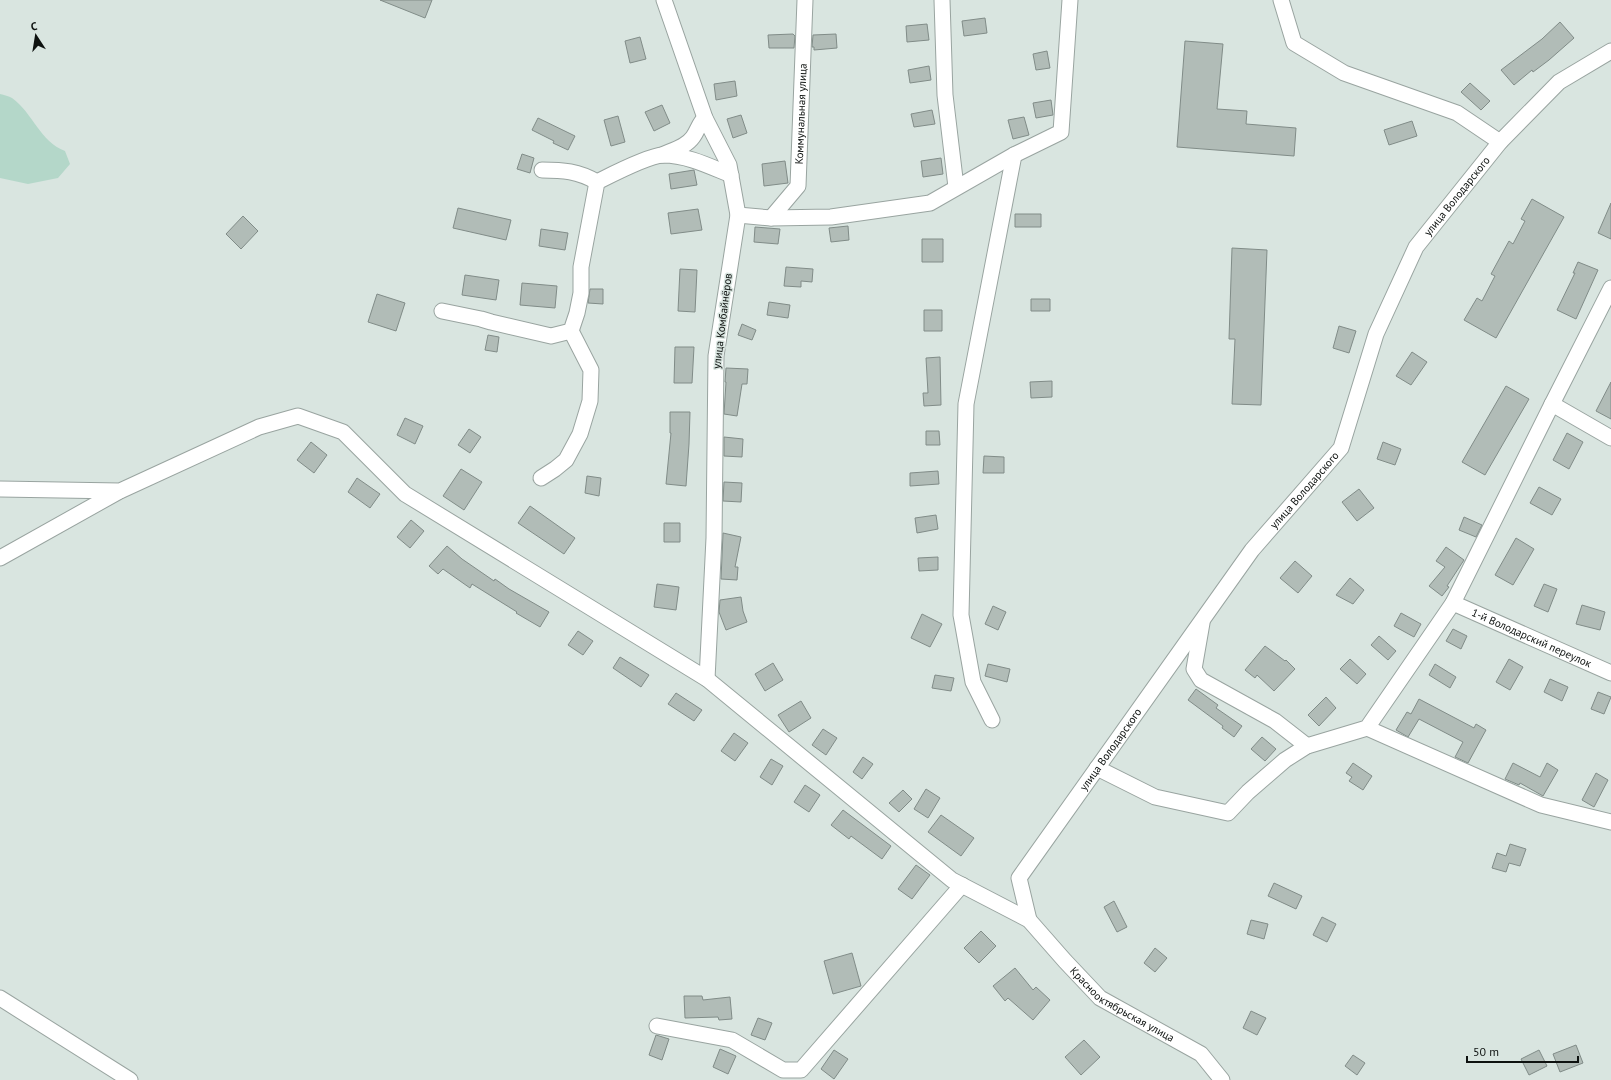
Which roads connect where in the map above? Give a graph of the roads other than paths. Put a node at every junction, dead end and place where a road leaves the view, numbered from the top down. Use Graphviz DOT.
graph roads {
  1 [pos="664,0"];
  2 [pos="805,0"];
  3 [pos="942,0"];
  4 [pos="1070,0"];
  5 [pos="1281,0"];
  6 [pos="1611,51"];
  7 [pos="705,118"];
  8 [pos="1500,142"];
  9 [pos="661,155"];
  10 [pos="1014,155"];
  11 [pos="542,170"];
  12 [pos="731,175"];
  13 [pos="597,182"];
  14 [pos="956,187"];
  15 [pos="738,215"];
  16 [pos="771,218"];
  17 [pos="1611,288"];
  18 [pos="442,311"];
  19 [pos="571,331"];
  20 [pos="1552,404"];
  21 [pos="1611,438"];
  22 [pos="542,478"];
  23 [pos="0,489"];
  24 [pos="120,491"];
  25 [pos="0,558"];
  26 [pos="1453,603"];
  27 [pos="1202,619"];
  28 [pos="1611,673"];
  29 [pos="707,679"];
  30 [pos="992,720"];
  31 [pos="1368,728"];
  32 [pos="1307,746"];
  33 [pos="1097,768"];
  34 [pos="1611,822"];
  35 [pos="962,885"];
  36 [pos="1029,920"];
  37 [pos="0,998"];
  38 [pos="656,1026"];
  39 [pos="130,1080"];
  40 [pos="1222,1080"];
  1 -- 7 [label="street, улица Комбайнёров"];
  2 -- 16 [label="street, Коммунальная улица"];
  3 -- 14 [label="street"];
  4 -- 10 [label="street"];
  5 -- 8 [label="street"];
  6 -- 8 [label="street, улица Володарского"];
  7 -- 9 [label="street"];
  7 -- 12 [label="street, улица Комбайнёров"];
  8 -- 27 [label="street, улица Володарского"];
  9 -- 12 [label="street"];
  9 -- 13 [label="street"];
  10 -- 14 [label="street"];
  10 -- 30 [label="street"];
  11 -- 13 [label="street"];
  12 -- 15 [label="street, улица Комбайнёров"];
  13 -- 19 [label="street"];
  14 -- 16 [label="street"];
  15 -- 16 [label="street"];
  15 -- 29 [label="street, улица Комбайнёров"];
  17 -- 20 [label="street"];
  18 -- 19 [label="street"];
  19 -- 22 [label="street"];
  20 -- 21 [label="street"];
  20 -- 26 [label="street"];
  23 -- 24 [label="street"];
  24 -- 25 [label="street"];
  24 -- 29 [label="street"];
  26 -- 28 [label="street, 1-й Володарский переулок"];
  26 -- 31 [label="street"];
  27 -- 32 [label="street"];
  27 -- 33 [label="street, улица Володарского"];
  29 -- 35 [label="street"];
  31 -- 32 [label="street"];
  31 -- 34 [label="street"];
  32 -- 33 [label="street"];
  33 -- 36 [label="street, улица Володарского"];
  35 -- 36 [label="street"];
  35 -- 38 [label="street"];
  36 -- 40 [label="street, Краснооктябрьская улица"];
  37 -- 39 [label="street"];
}
